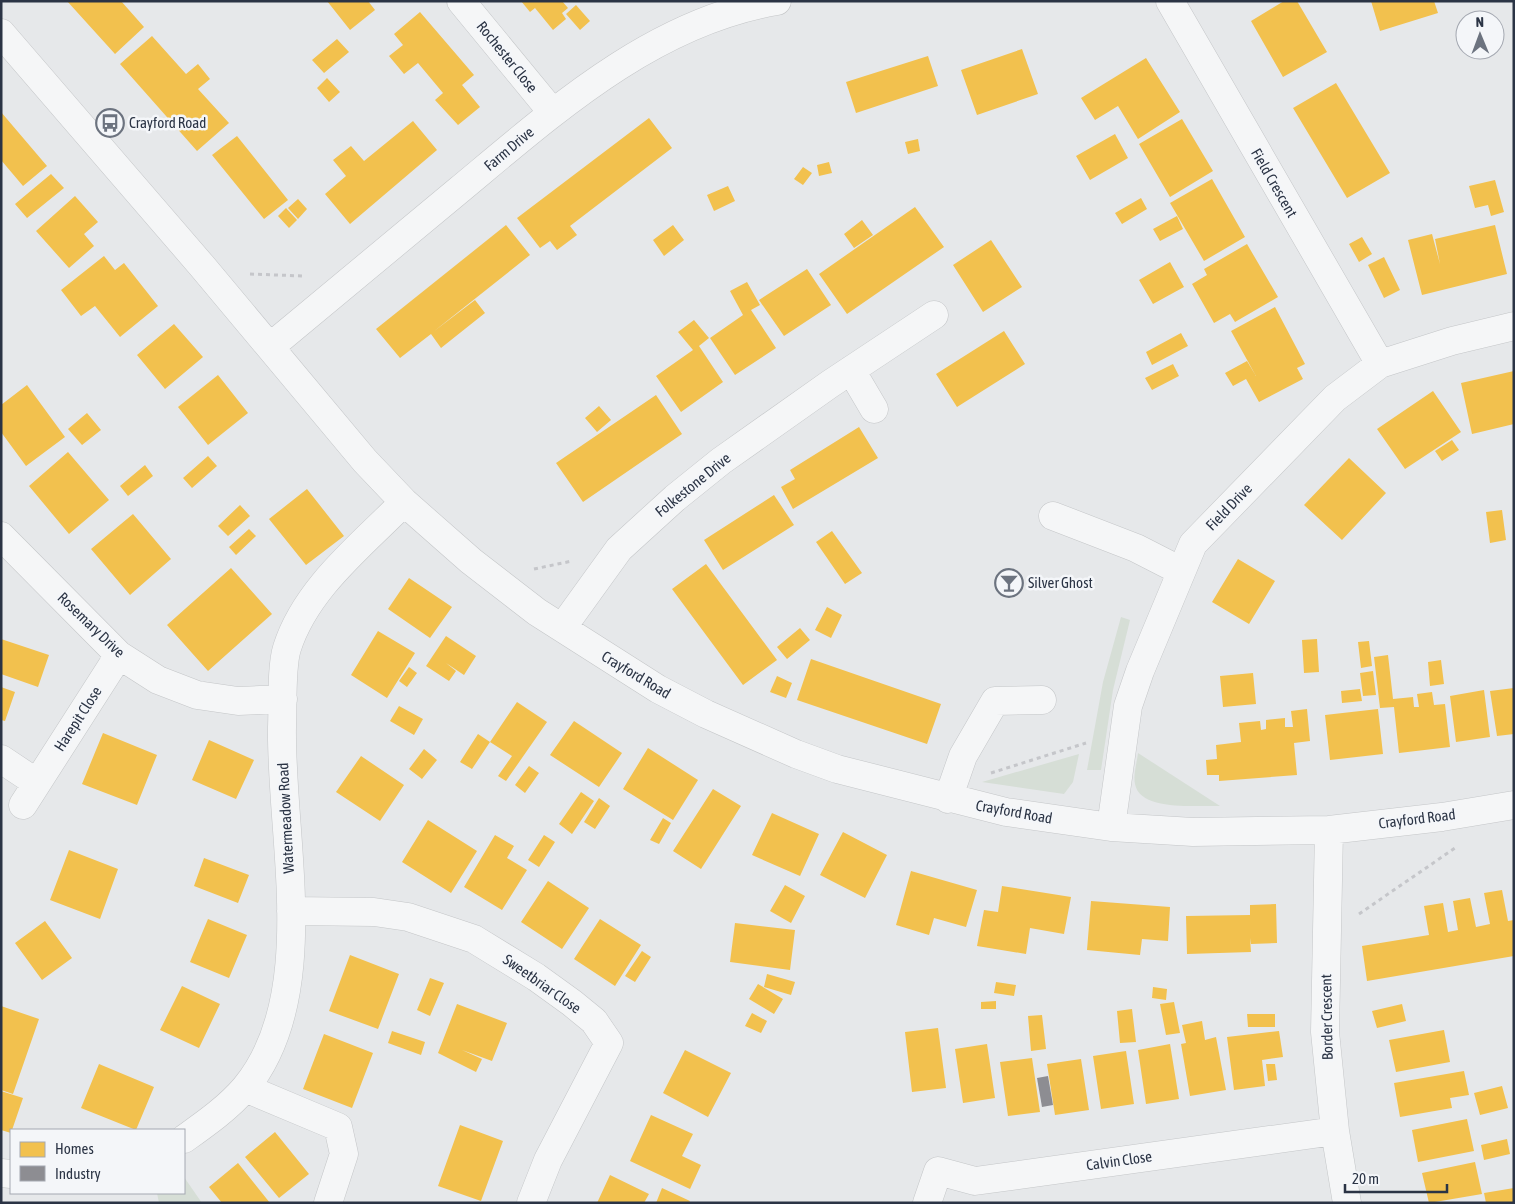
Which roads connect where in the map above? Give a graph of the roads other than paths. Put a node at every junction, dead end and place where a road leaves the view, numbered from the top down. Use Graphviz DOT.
graph roads {
  1 [pos="461,1"];
  2 [pos="777,1"];
  3 [pos="1170,1"];
  4 [pos="1,33"];
  5 [pos="553,113"];
  6 [pos="934,315"];
  7 [pos="1514,326"];
  8 [pos="270,346"];
  9 [pos="1380,364"];
  10 [pos="851,370"];
  11 [pos="874,409"];
  12 [pos="404,502"];
  13 [pos="1052,516"];
  14 [pos="1,536"];
  15 [pos="1182,571"];
  16 [pos="562,628"];
  17 [pos="119,655"];
  18 [pos="283,700"];
  19 [pos="1042,700"];
  20 [pos="1,759"];
  21 [pos="948,799"];
  22 [pos="1514,806"];
  23 [pos="1111,827"];
  24 [pos="1329,830"];
  25 [pos="291,911"];
  26 [pos="245,1088"];
  27 [pos="1335,1132"];
  28 [pos="185,1138"];
  29 [pos="328,1203"];
  30 [pos="531,1203"];
  31 [pos="927,1203"];
  32 [pos="1347,1203"];
  1 -- 5 [label="street, Rochester Close"];
  2 -- 5 [label="street, Farm Drive"];
  3 -- 9 [label="street, Field Crescent"];
  4 -- 8 [label="street, Crayford Road"];
  5 -- 8 [label="street, Farm Drive"];
  6 -- 10 [label="street, Folkestone Drive"];
  7 -- 9 [label="street, Field Drive"];
  8 -- 12 [label="street, Crayford Road"];
  9 -- 15 [label="street, Field Drive"];
  10 -- 11 [label="street"];
  10 -- 16 [label="street, Folkestone Drive"];
  12 -- 16 [label="street, Crayford Road"];
  12 -- 18 [label="street, Watermeadow Road"];
  13 -- 15 [label="street"];
  14 -- 17 [label="street, Rosemary Drive"];
  15 -- 23 [label="street, Field Drive"];
  16 -- 21 [label="street, Crayford Road"];
  17 -- 18 [label="street, Rosemary Drive"];
  17 -- 20 [label="street, Harepit Close"];
  18 -- 25 [label="street, Watermeadow Road"];
  19 -- 21 [label="street"];
  21 -- 23 [label="street, Crayford Road"];
  22 -- 24 [label="street, Crayford Road"];
  23 -- 24 [label="street, Crayford Road"];
  24 -- 27 [label="street, Border Crescent"];
  25 -- 26 [label="street, Watermeadow Road"];
  25 -- 30 [label="street, Sweetbriar Close"];
  26 -- 28 [label="street, Watermeadow Road"];
  26 -- 29 [label="street"];
  27 -- 31 [label="street, Calvin Close"];
  27 -- 32 [label="street, Border Crescent"];
}
